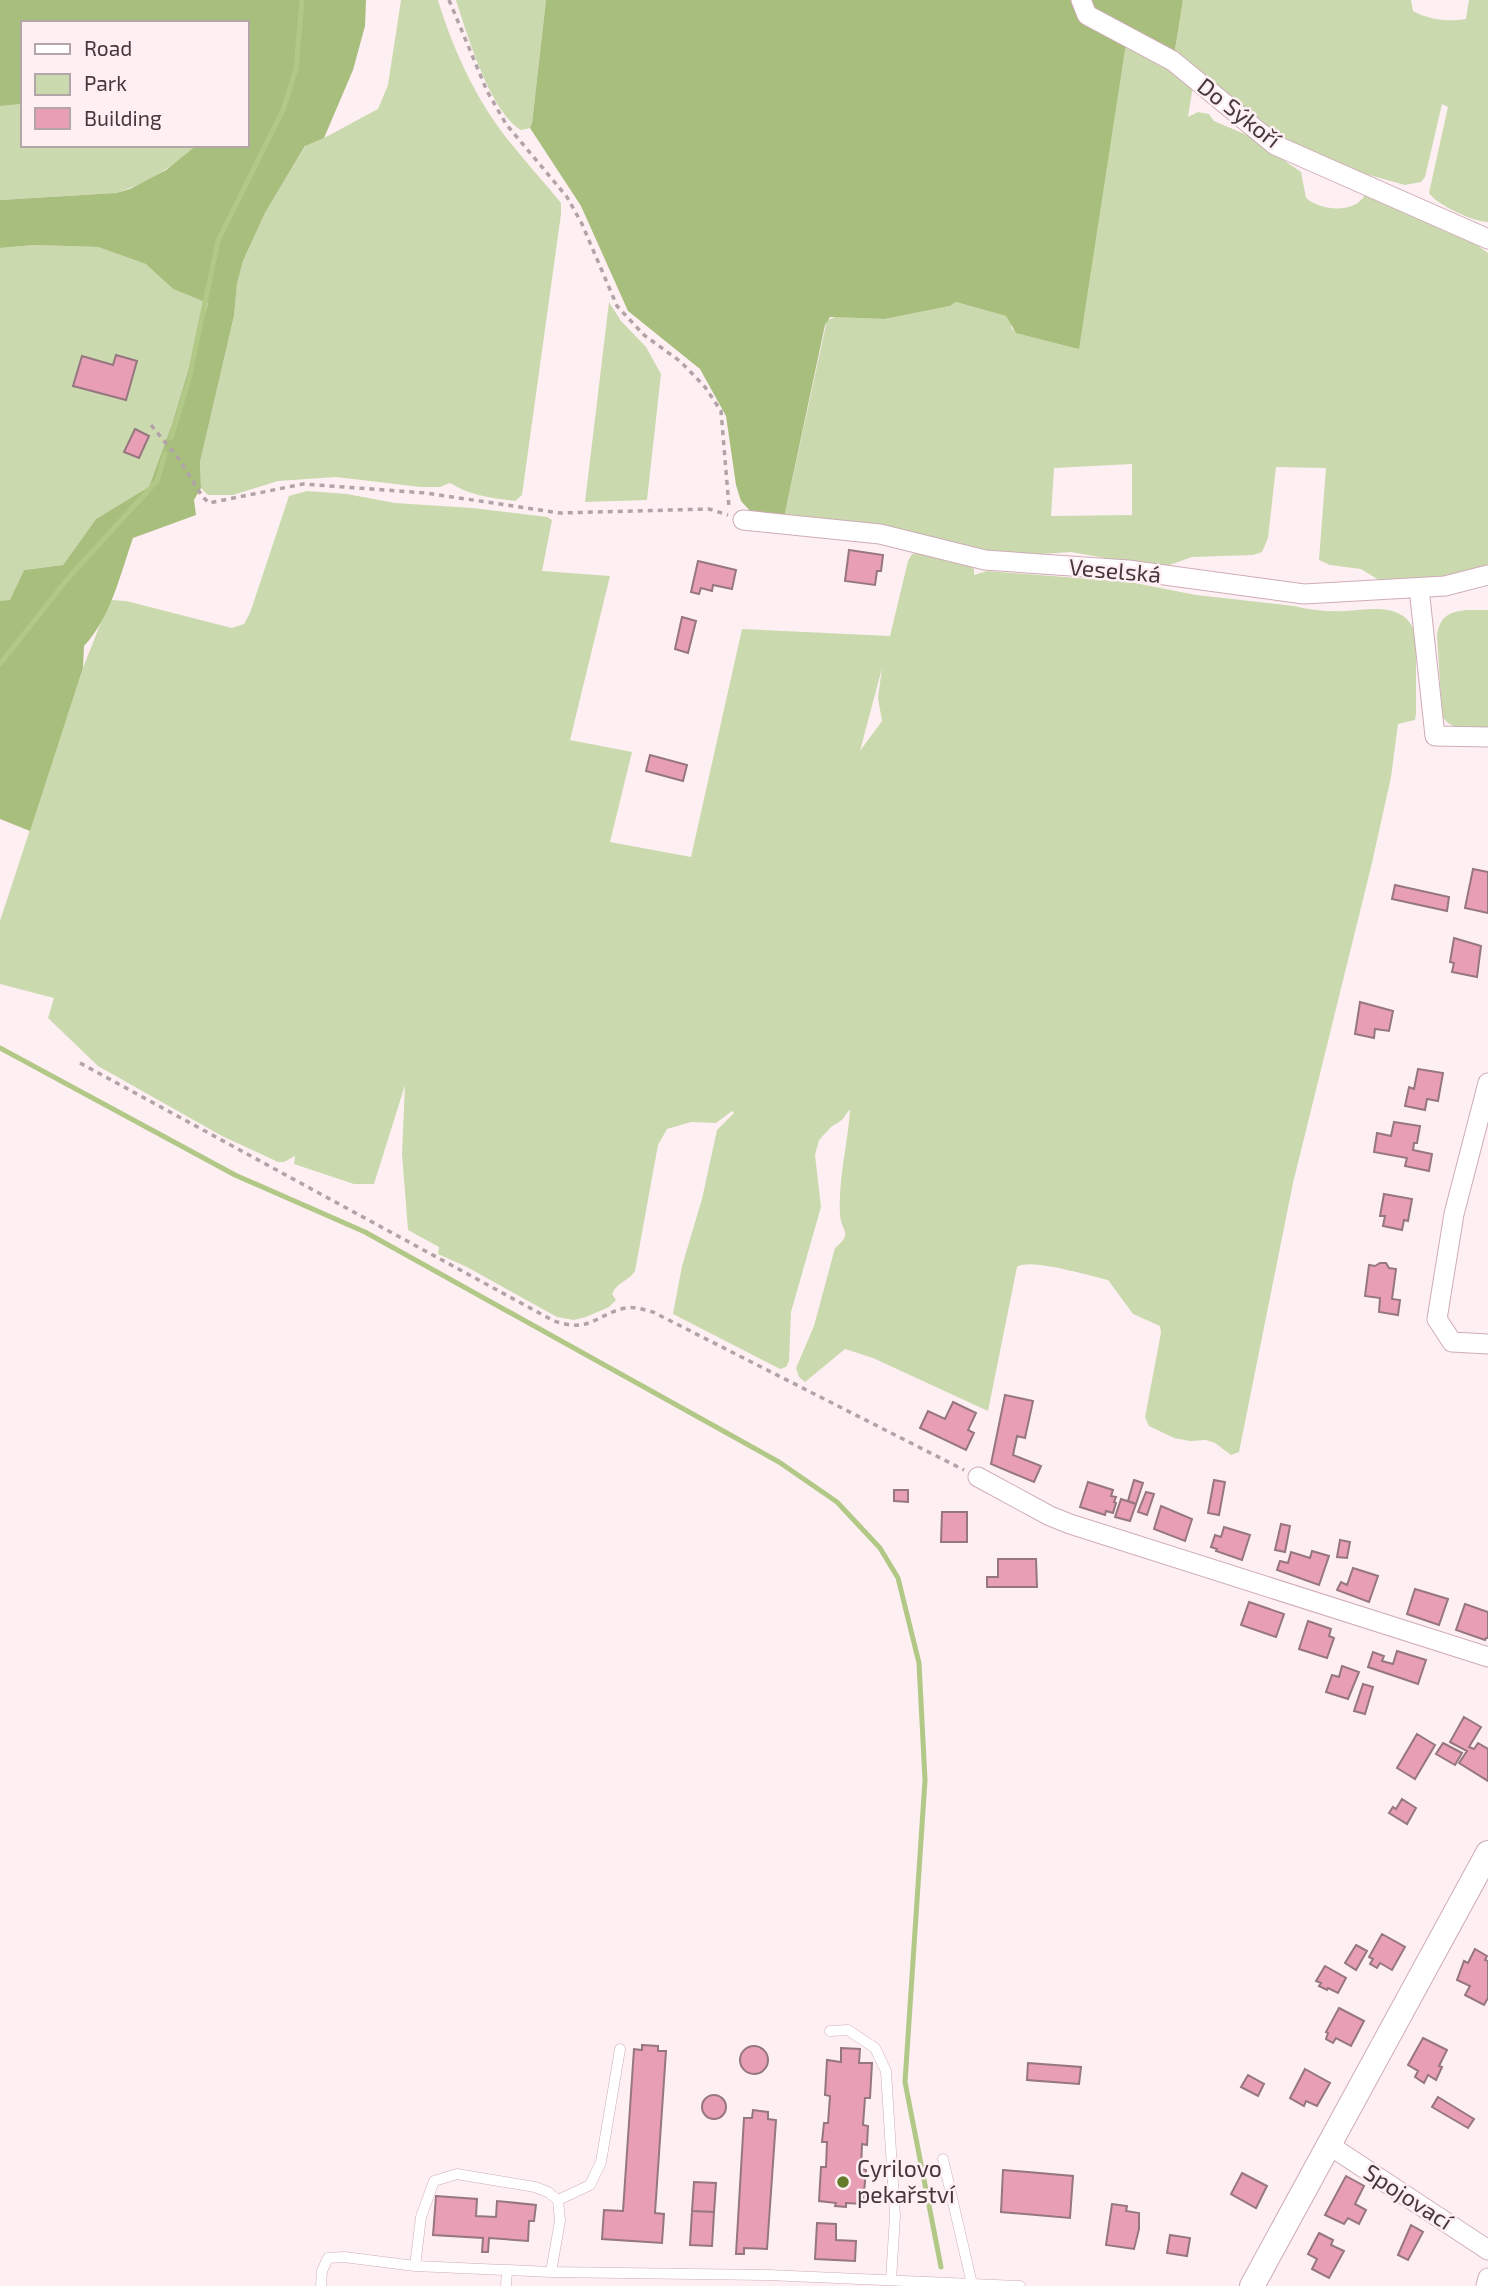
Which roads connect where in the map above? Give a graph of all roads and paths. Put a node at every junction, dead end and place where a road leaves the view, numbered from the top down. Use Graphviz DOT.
graph roads {
  1 [pos="449,0"];
  2 [pos="1081,0"];
  3 [pos="1488,239"];
  4 [pos="151,425"];
  5 [pos="737,518"];
  6 [pos="1488,575"];
  7 [pos="1419,588"];
  8 [pos="1488,737"];
  9 [pos="80,1063"];
  10 [pos="1488,1083"];
  11 [pos="1488,1344"];
  12 [pos="978,1477"];
  13 [pos="1488,1657"];
  14 [pos="1488,1853"];
  15 [pos="830,2031"];
  16 [pos="620,2049"];
  17 [pos="1329,2145"];
  18 [pos="943,2159"];
  19 [pos="558,2200"];
  20 [pos="1488,2250"];
  21 [pos="415,2266"];
  22 [pos="507,2270"];
  23 [pos="551,2273"];
  24 [pos="1488,2278"];
  25 [pos="891,2280"];
  26 [pos="972,2284"];
  27 [pos="321,2286"];
  28 [pos="506,2286"];
  29 [pos="1020,2286"];
  30 [pos="1252,2286"];
  31 [pos="1486,2286"];
  1 -- 5 [label="path"];
  2 -- 3 [label="street, Do Sýkoří"];
  4 -- 5 [label="path"];
  5 -- 7 [label="street, Veselská"];
  6 -- 7 [label="street, Veselská"];
  7 -- 8 [label="street"];
  9 -- 12 [label="path"];
  10 -- 11 [label="street"];
  12 -- 13 [label="street"];
  14 -- 17 [label="street"];
  15 -- 25 [label="lane"];
  16 -- 19 [label="lane"];
  17 -- 20 [label="street, Spojovací"];
  17 -- 30 [label="street"];
  18 -- 26 [label="lane"];
  19 -- 21 [label="lane"];
  19 -- 23 [label="lane"];
  21 -- 22 [label="lane"];
  21 -- 27 [label="lane"];
  22 -- 23 [label="lane"];
  22 -- 28 [label="lane"];
  23 -- 25 [label="lane"];
  24 -- 31 [label="street"];
  25 -- 26 [label="lane"];
  26 -- 29 [label="lane"];
}
